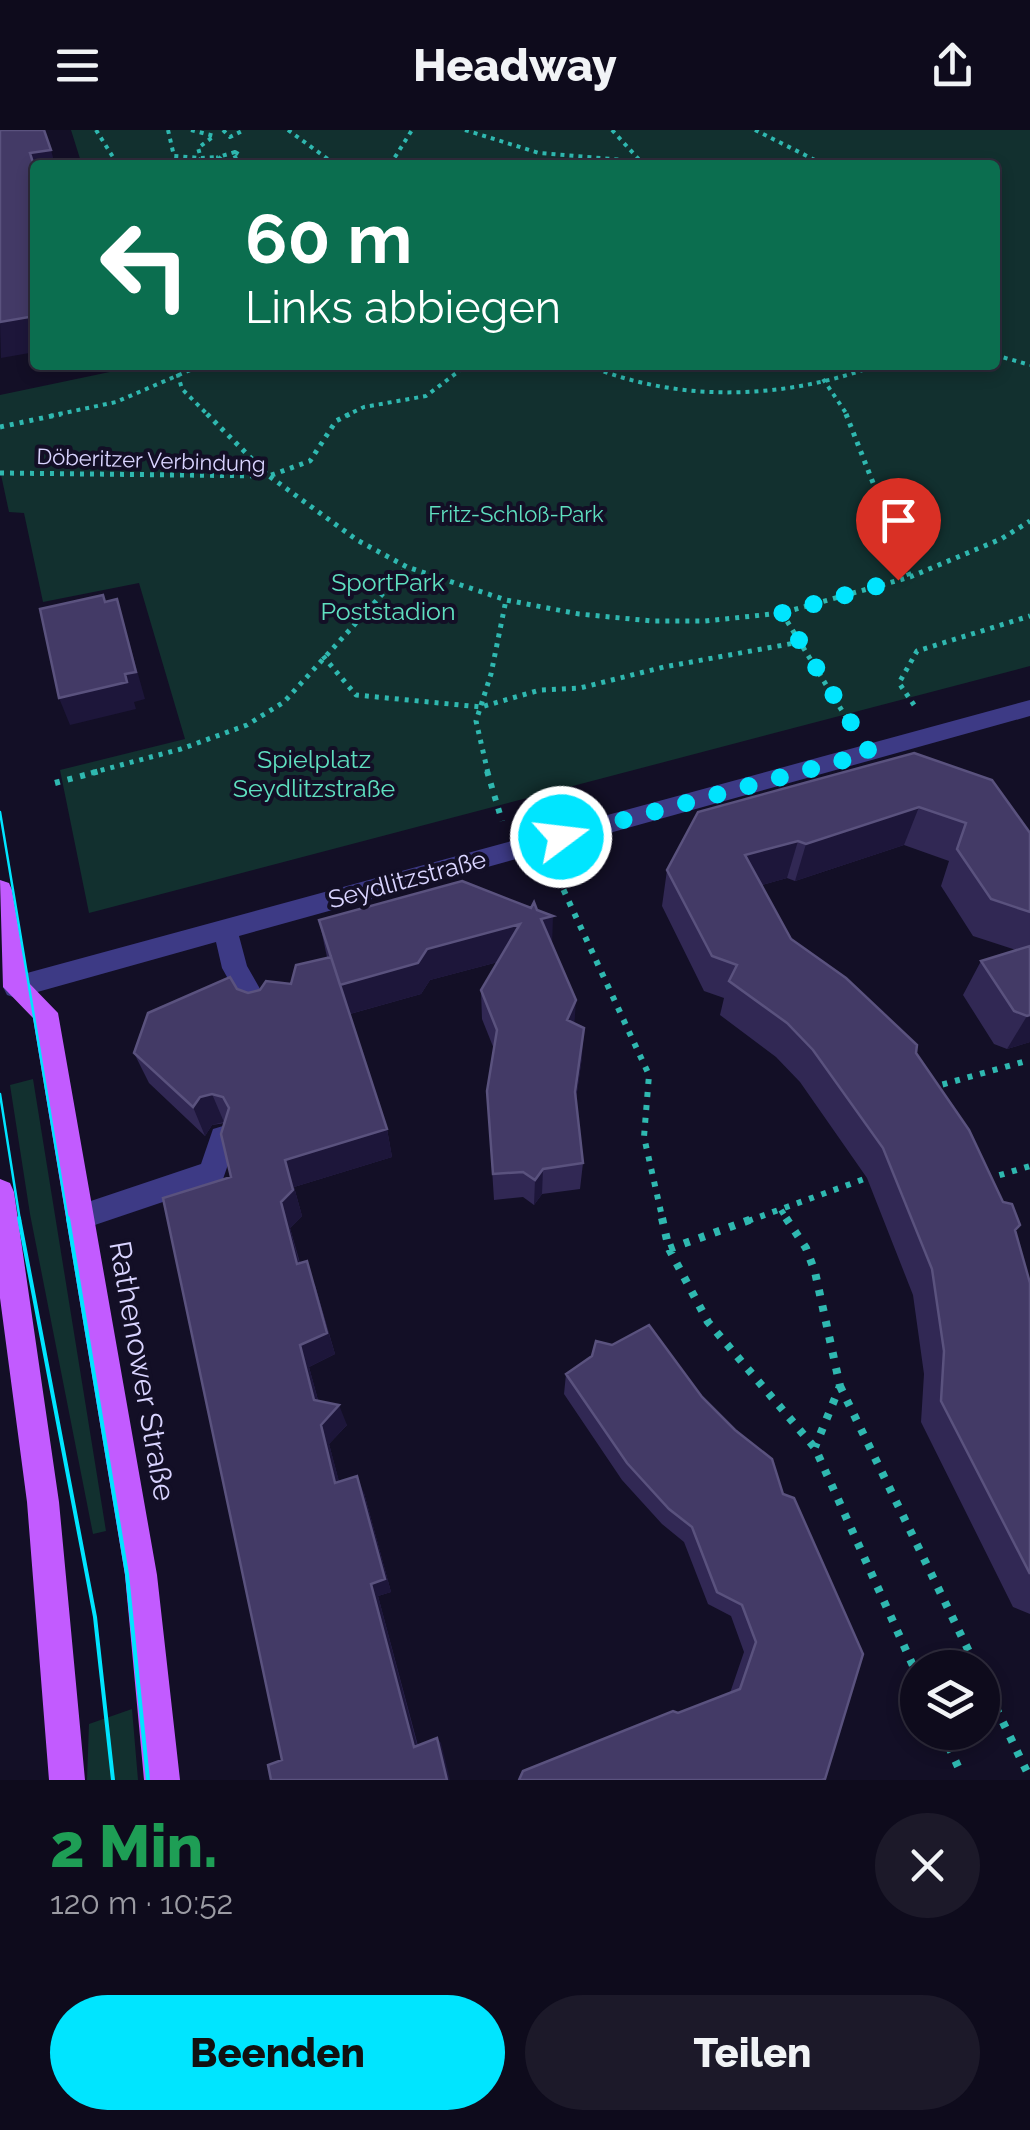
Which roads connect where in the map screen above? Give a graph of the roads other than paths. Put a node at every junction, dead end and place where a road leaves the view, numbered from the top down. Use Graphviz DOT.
graph roads {
  1 [pos="1030,708"];
  2 [pos="0,890"];
  3 [pos="224,929"];
  4 [pos="8,996"];
  5 [pos="259,1010"];
  6 [pos="223,1138"];
  7 [pos="0,1192"];
  8 [pos="80,1217"];
  9 [pos="66,1780"];
  10 [pos="162,1780"];
  1 -- 3 [label="street, Seydlitzstraße"];
  2 -- 4 [label="main road, Rathenower Straße"];
  3 -- 4 [label="street, Seydlitzstraße"];
  3 -- 5 [label="street"];
  4 -- 8 [label="main road, Rathenower Straße"];
  6 -- 8 [label="street"];
  7 -- 9 [label="main road"];
  8 -- 10 [label="main road, Rathenower Straße"];
}
